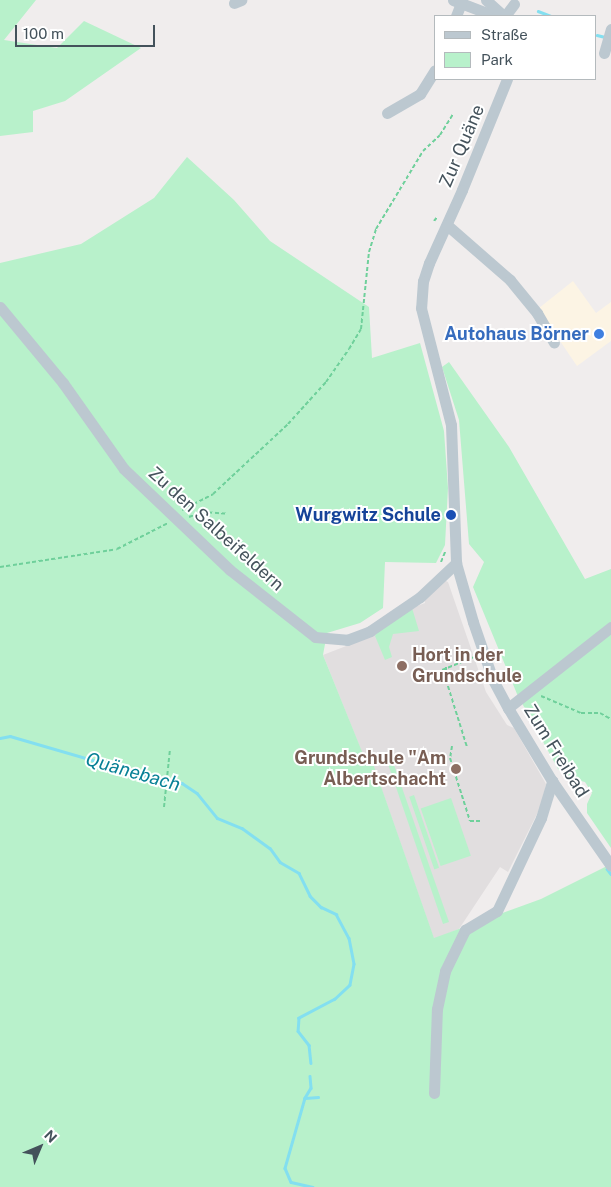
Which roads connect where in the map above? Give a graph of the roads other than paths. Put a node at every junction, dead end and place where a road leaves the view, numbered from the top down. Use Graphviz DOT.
graph roads {
  1 [pos="486,0"];
  2 [pos="457,1"];
  3 [pos="514,4"];
  4 [pos="456,15"];
  5 [pos="492,15"];
  6 [pos="504,15"];
  7 [pos="506,15"];
  8 [pos="609,35"];
  9 [pos="603,53"];
  10 [pos="434,72"];
  11 [pos="507,80"];
  12 [pos="387,113"];
  13 [pos="447,226"];
  14 [pos="0,307"];
  15 [pos="554,343"];
  16 [pos="456,563"];
  17 [pos="611,627"];
  18 [pos="508,708"];
  19 [pos="552,781"];
  20 [pos="611,866"];
  21 [pos="434,1093"];
  1 -- 6 [label="street"];
  2 -- 4 [label="street"];
  2 -- 5 [label="street"];
  3 -- 7 [label="street"];
  8 -- 9 [label="street"];
  10 -- 12 [label="street"];
  11 -- 13 [label="street, Zur Quäne"];
  13 -- 15 [label="street"];
  13 -- 16 [label="street, Zur Quäne"];
  14 -- 16 [label="street, Zu den Salbeifeldern"];
  16 -- 18 [label="street, Zum Freibad"];
  17 -- 18 [label="street"];
  18 -- 19 [label="street, Zum Freibad"];
  19 -- 20 [label="street, Zum Freibad"];
  19 -- 21 [label="street"];
}
